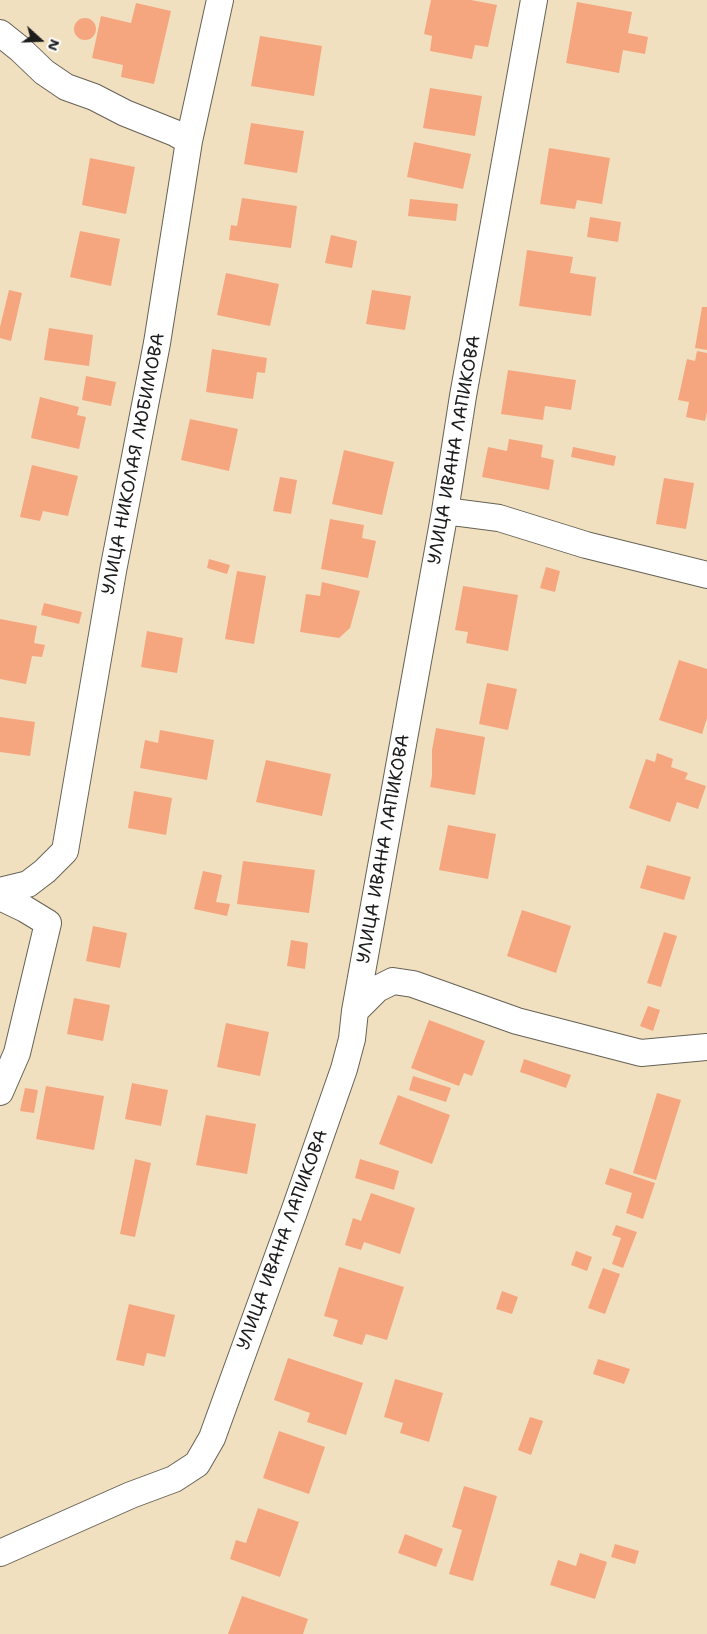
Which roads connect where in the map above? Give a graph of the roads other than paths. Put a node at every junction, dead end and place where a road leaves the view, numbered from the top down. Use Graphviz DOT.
graph roads {
  1 [pos="220,0"];
  2 [pos="534,0"];
  3 [pos="0,33"];
  4 [pos="189,141"];
  5 [pos="445,511"];
  6 [pos="707,575"];
  7 [pos="0,891"];
  8 [pos="0,897"];
  9 [pos="370,930"];
  10 [pos="413,984"];
  11 [pos="355,1011"];
  12 [pos="707,1047"];
  13 [pos="0,1092"];
  14 [pos="0,1554"];
  1 -- 4 [label="street, УЛИЦА НИКОЛАЯ ЛЮБИМОВА"];
  2 -- 5 [label="street, УЛИЦА ИВАНА ЛАПИКОВА"];
  3 -- 4 [label="street"];
  4 -- 7 [label="street, УЛИЦА НИКОЛАЯ ЛЮБИМОВА"];
  5 -- 6 [label="street"];
  5 -- 9 [label="street, УЛИЦА ИВАНА ЛАПИКОВА"];
  8 -- 13 [label="street"];
  9 -- 10 [label="street"];
  9 -- 11 [label="street, УЛИЦА ИВАНА ЛАПИКОВА"];
  10 -- 11 [label="street"];
  10 -- 12 [label="street"];
  11 -- 14 [label="street, УЛИЦА ИВАНА ЛАПИКОВА"];
}
